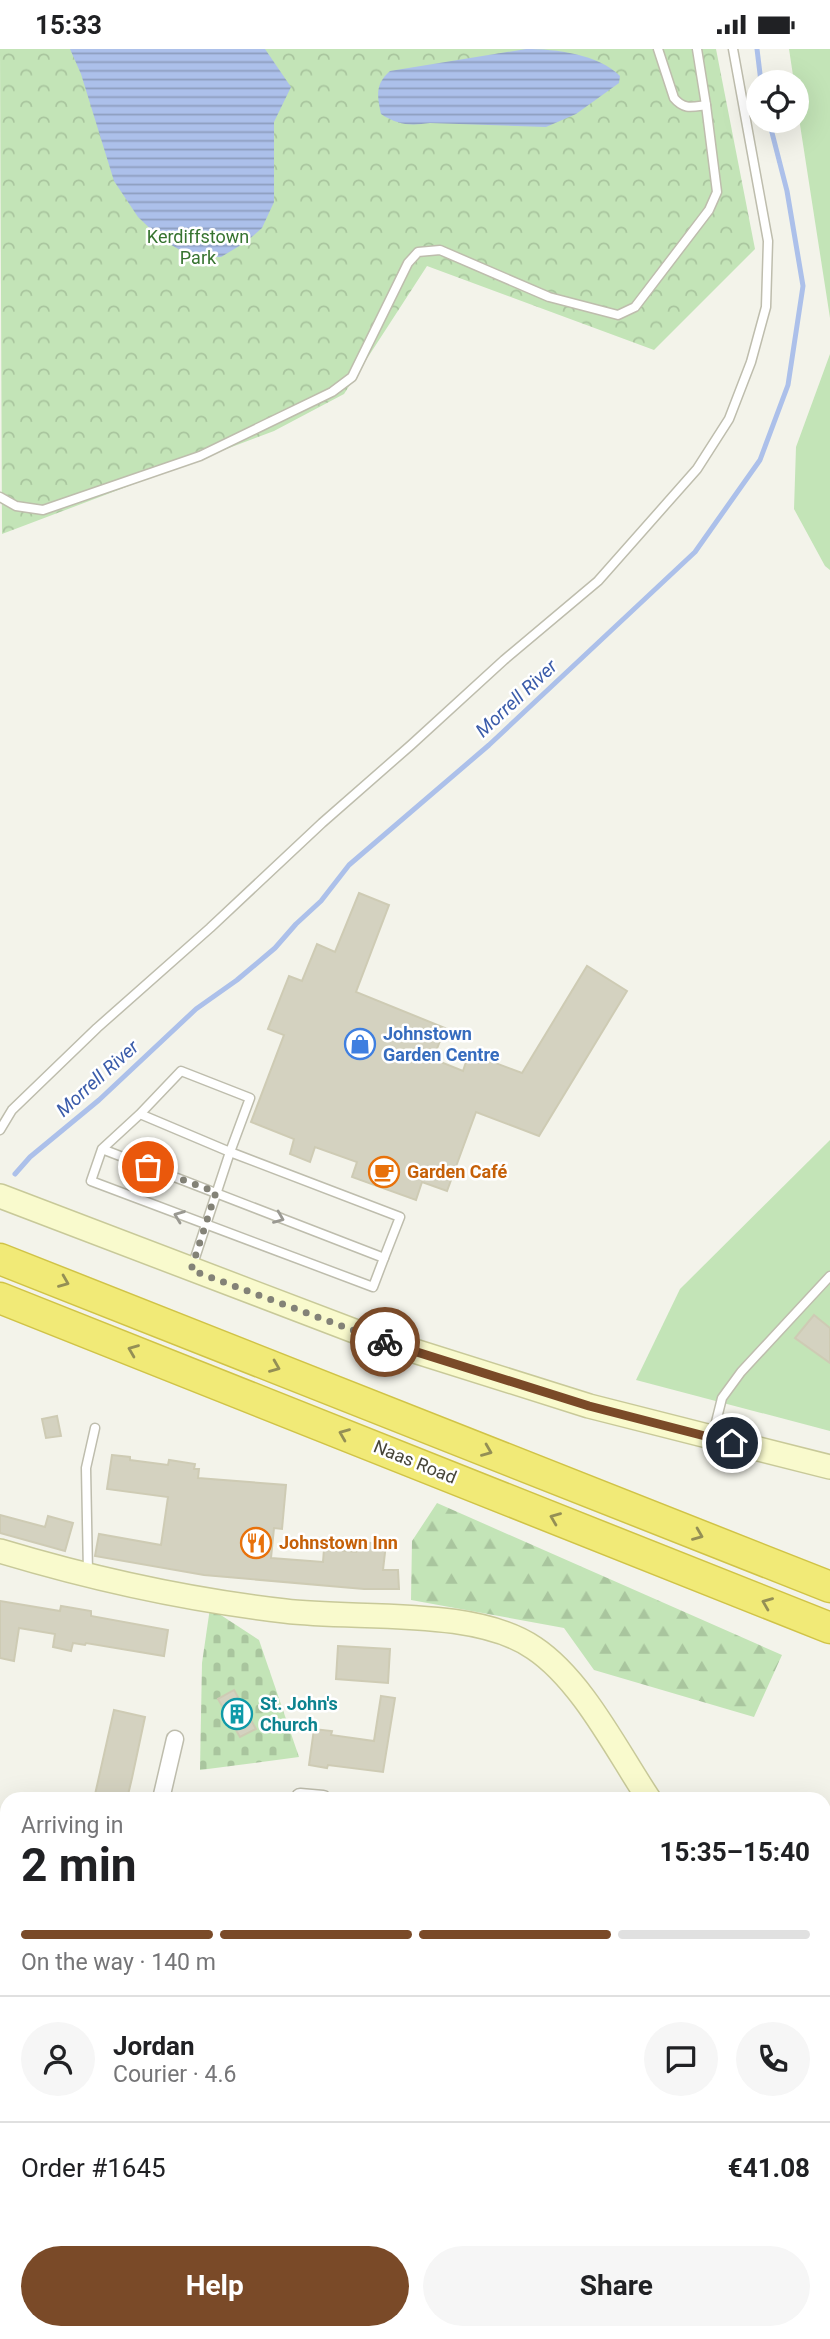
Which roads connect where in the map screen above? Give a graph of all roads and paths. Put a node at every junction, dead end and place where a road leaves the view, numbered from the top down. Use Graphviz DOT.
graph roads {
  1 [pos="659,49"];
  2 [pos="696,49"];
  3 [pos="733,49"];
  4 [pos="706,105"];
  5 [pos="0,497"];
  6 [pos="140,1114"];
  7 [pos="0,1130"];
  8 [pos="102,1149"];
  9 [pos="230,1152"];
  10 [pos="216,1192"];
  11 [pos="0,1196"];
  12 [pos="206,1226"];
  13 [pos="384,1258"];
  14 [pos="0,1259"];
  15 [pos="191,1270"];
  16 [pos="830,1276"];
  17 [pos="0,1298"];
  18 [pos="95,1428"];
  19 [pos="712,1437"];
  20 [pos="830,1467"];
  21 [pos="0,1551"];
  22 [pos="88,1576"];
  23 [pos="830,1587"];
  24 [pos="830,1628"];
  25 [pos="175,1739"];
  26 [pos="162,1792"];
  27 [pos="644,1792"];
  1 -- 4 [label="lane"];
  2 -- 4 [label="lane"];
  3 -- 7 [label="lane"];
  4 -- 5 [label="lane"];
  6 -- 8 [label="lane"];
  6 -- 9 [label="lane"];
  6 -- 9 [label="lane"];
  8 -- 10 [label="lane"];
  12 -- 8 [label="lane, one-way"];
  9 -- 10 [label="lane"];
  9 -- 13 [label="lane"];
  10 -- 12 [label="lane"];
  10 -- 13 [label="lane, one-way"];
  11 -- 15 [label="street"];
  12 -- 13 [label="lane"];
  12 -- 15 [label="lane"];
  14 -- 23 [label="highway, Naas Road, one-way"];
  15 -- 19 [label="street"];
  16 -- 19 [label="lane"];
  24 -- 17 [label="highway, Naas Road, one-way"];
  18 -- 22 [label="lane"];
  19 -- 20 [label="street"];
  21 -- 22 [label="street"];
  22 -- 27 [label="street"];
  25 -- 26 [label="street"];
}
